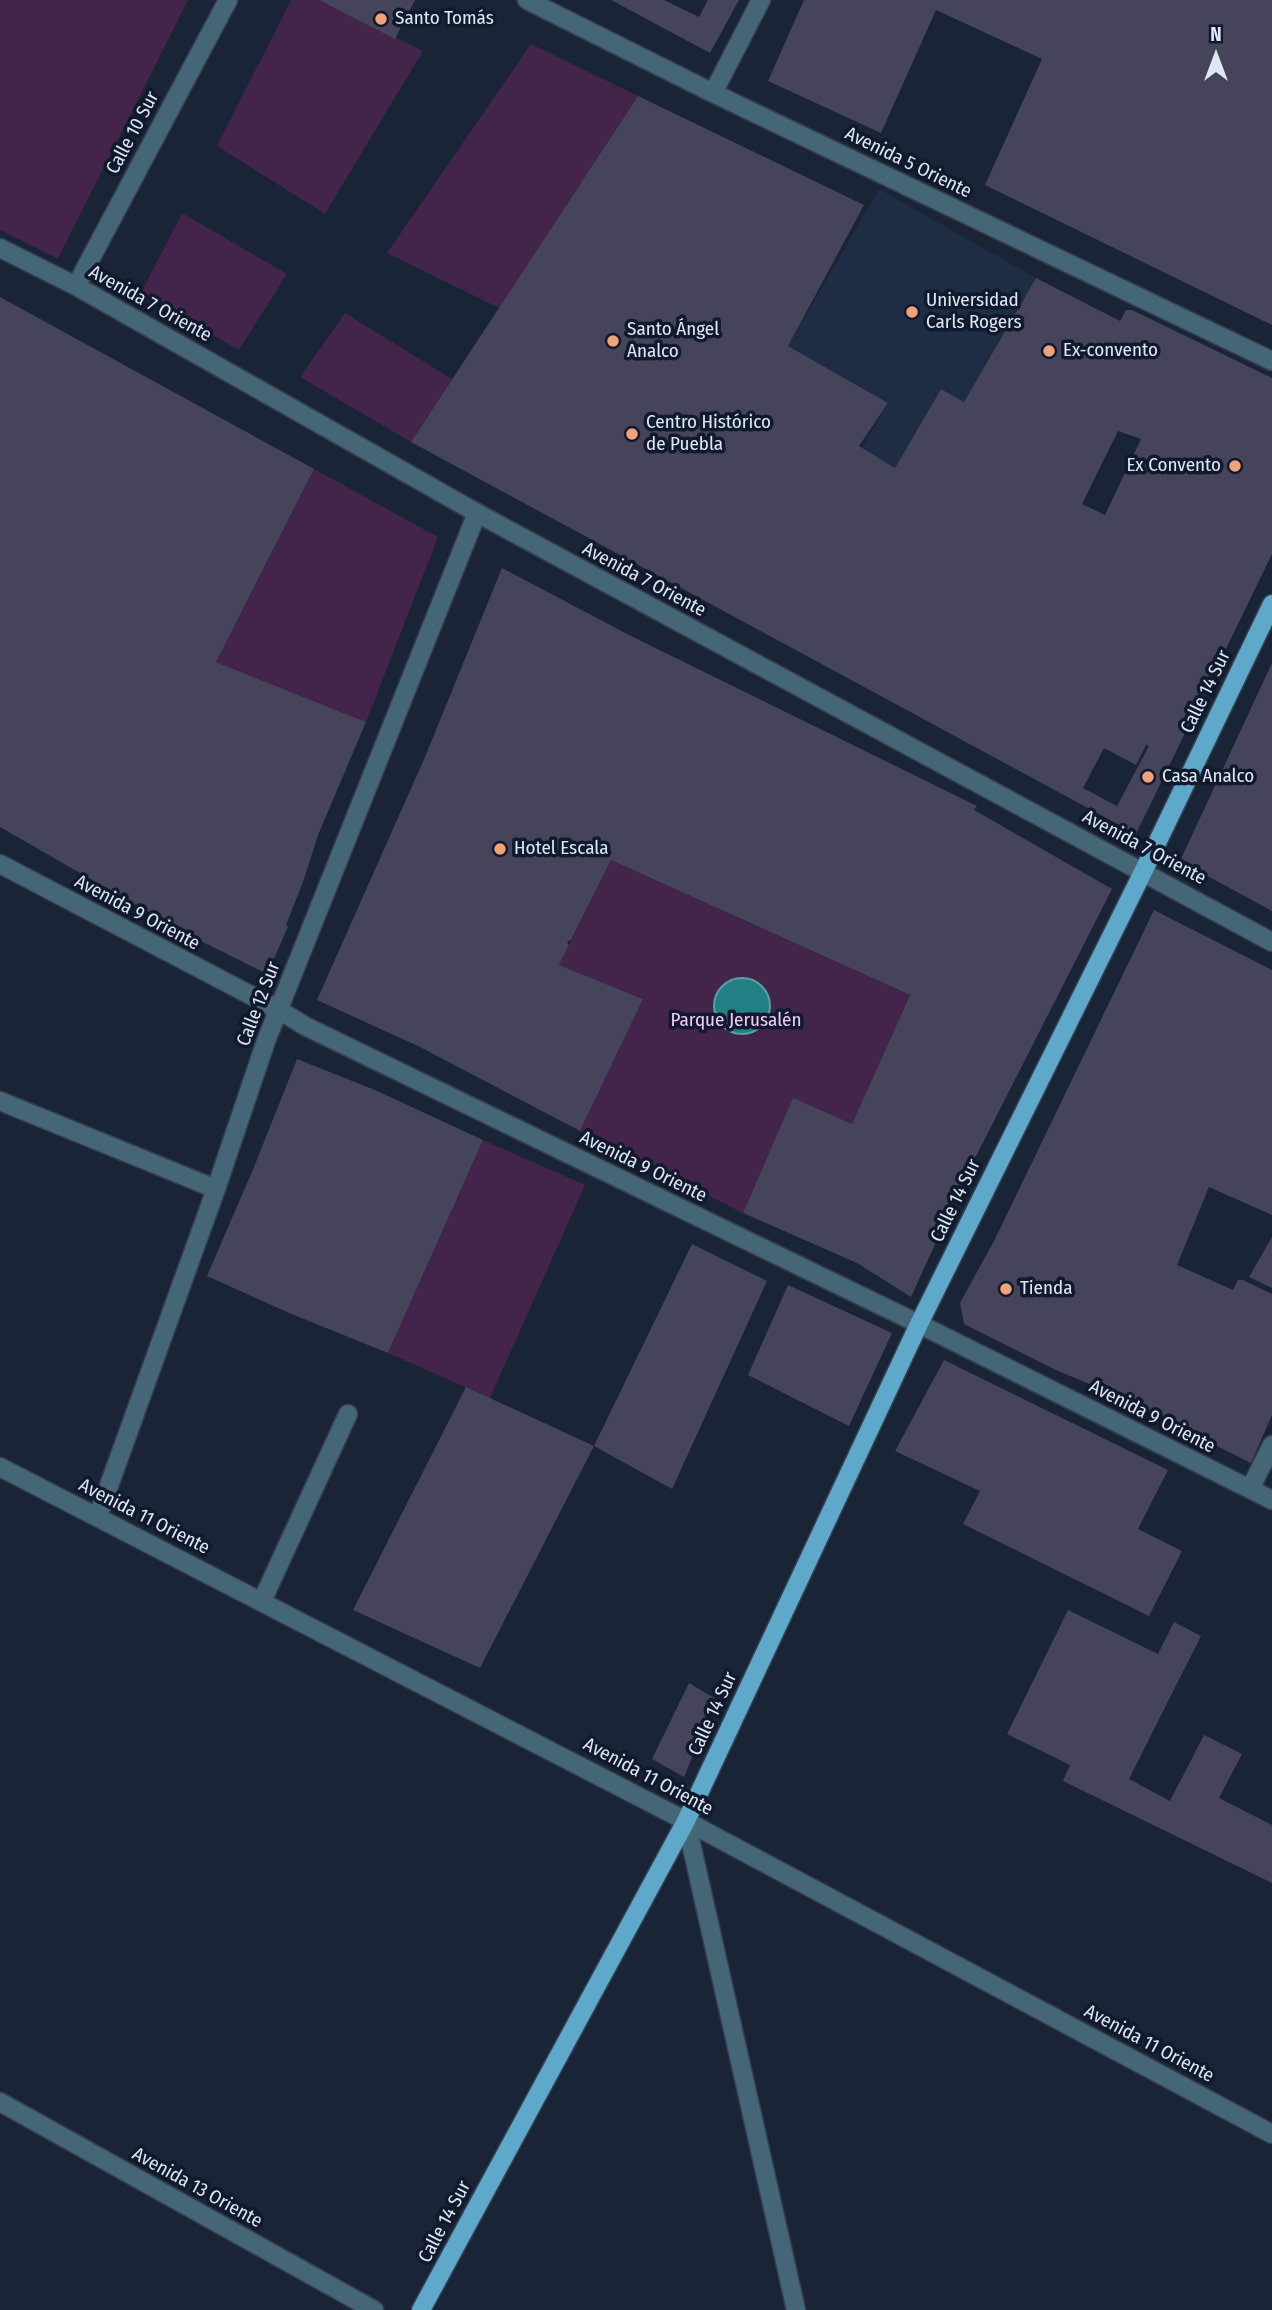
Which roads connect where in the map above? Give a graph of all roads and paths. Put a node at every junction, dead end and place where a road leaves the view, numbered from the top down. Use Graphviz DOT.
graph roads {
  1 [pos="228,0"];
  2 [pos="527,0"];
  3 [pos="761,0"];
  4 [pos="713,93"];
  5 [pos="0,248"];
  6 [pos="76,286"];
  7 [pos="1272,361"];
  8 [pos="477,513"];
  9 [pos="1272,604"];
  10 [pos="0,864"];
  11 [pos="1143,872"];
  12 [pos="1272,942"];
  13 [pos="279,1010"];
  14 [pos="0,1101"];
  15 [pos="216,1189"];
  16 [pos="919,1324"];
  17 [pos="348,1414"];
  18 [pos="1272,1445"];
  19 [pos="0,1467"];
  20 [pos="1250,1489"];
  21 [pos="1272,1500"];
  22 [pos="98,1516"];
  23 [pos="262,1601"];
  24 [pos="686,1821"];
  25 [pos="0,2102"];
  26 [pos="1272,2134"];
  27 [pos="374,2310"];
  28 [pos="421,2310"];
  29 [pos="796,2310"];
  1 -- 6 [label="street, Calle 10 Sur"];
  2 -- 4 [label="street, Avenida 5 Oriente"];
  3 -- 4 [label="street"];
  4 -- 7 [label="street, Avenida 5 Oriente"];
  5 -- 6 [label="street, Avenida 7 Oriente"];
  6 -- 8 [label="street, Avenida 7 Oriente"];
  8 -- 11 [label="street, Avenida 7 Oriente"];
  8 -- 13 [label="street, Calle 12 Sur"];
  9 -- 11 [label="main road, Calle 14 Sur"];
  10 -- 13 [label="street, Avenida 9 Oriente"];
  11 -- 12 [label="street, Avenida 7 Oriente"];
  11 -- 16 [label="main road, Calle 14 Sur"];
  13 -- 15 [label="street, Calle 12 Sur"];
  13 -- 16 [label="street, Avenida 9 Oriente"];
  14 -- 15 [label="street"];
  15 -- 22 [label="street, Calle 12 Sur"];
  16 -- 20 [label="street, Avenida 9 Oriente"];
  16 -- 24 [label="main road, Calle 14 Sur"];
  17 -- 23 [label="street"];
  18 -- 20 [label="street"];
  19 -- 22 [label="street, Avenida 11 Oriente"];
  20 -- 21 [label="street, Avenida 9 Oriente"];
  22 -- 23 [label="street, Avenida 11 Oriente"];
  23 -- 24 [label="street, Avenida 11 Oriente"];
  24 -- 26 [label="street, Avenida 11 Oriente"];
  24 -- 28 [label="main road, Calle 14 Sur"];
  24 -- 29 [label="street"];
  25 -- 27 [label="street, Avenida 13 Oriente"];
}
